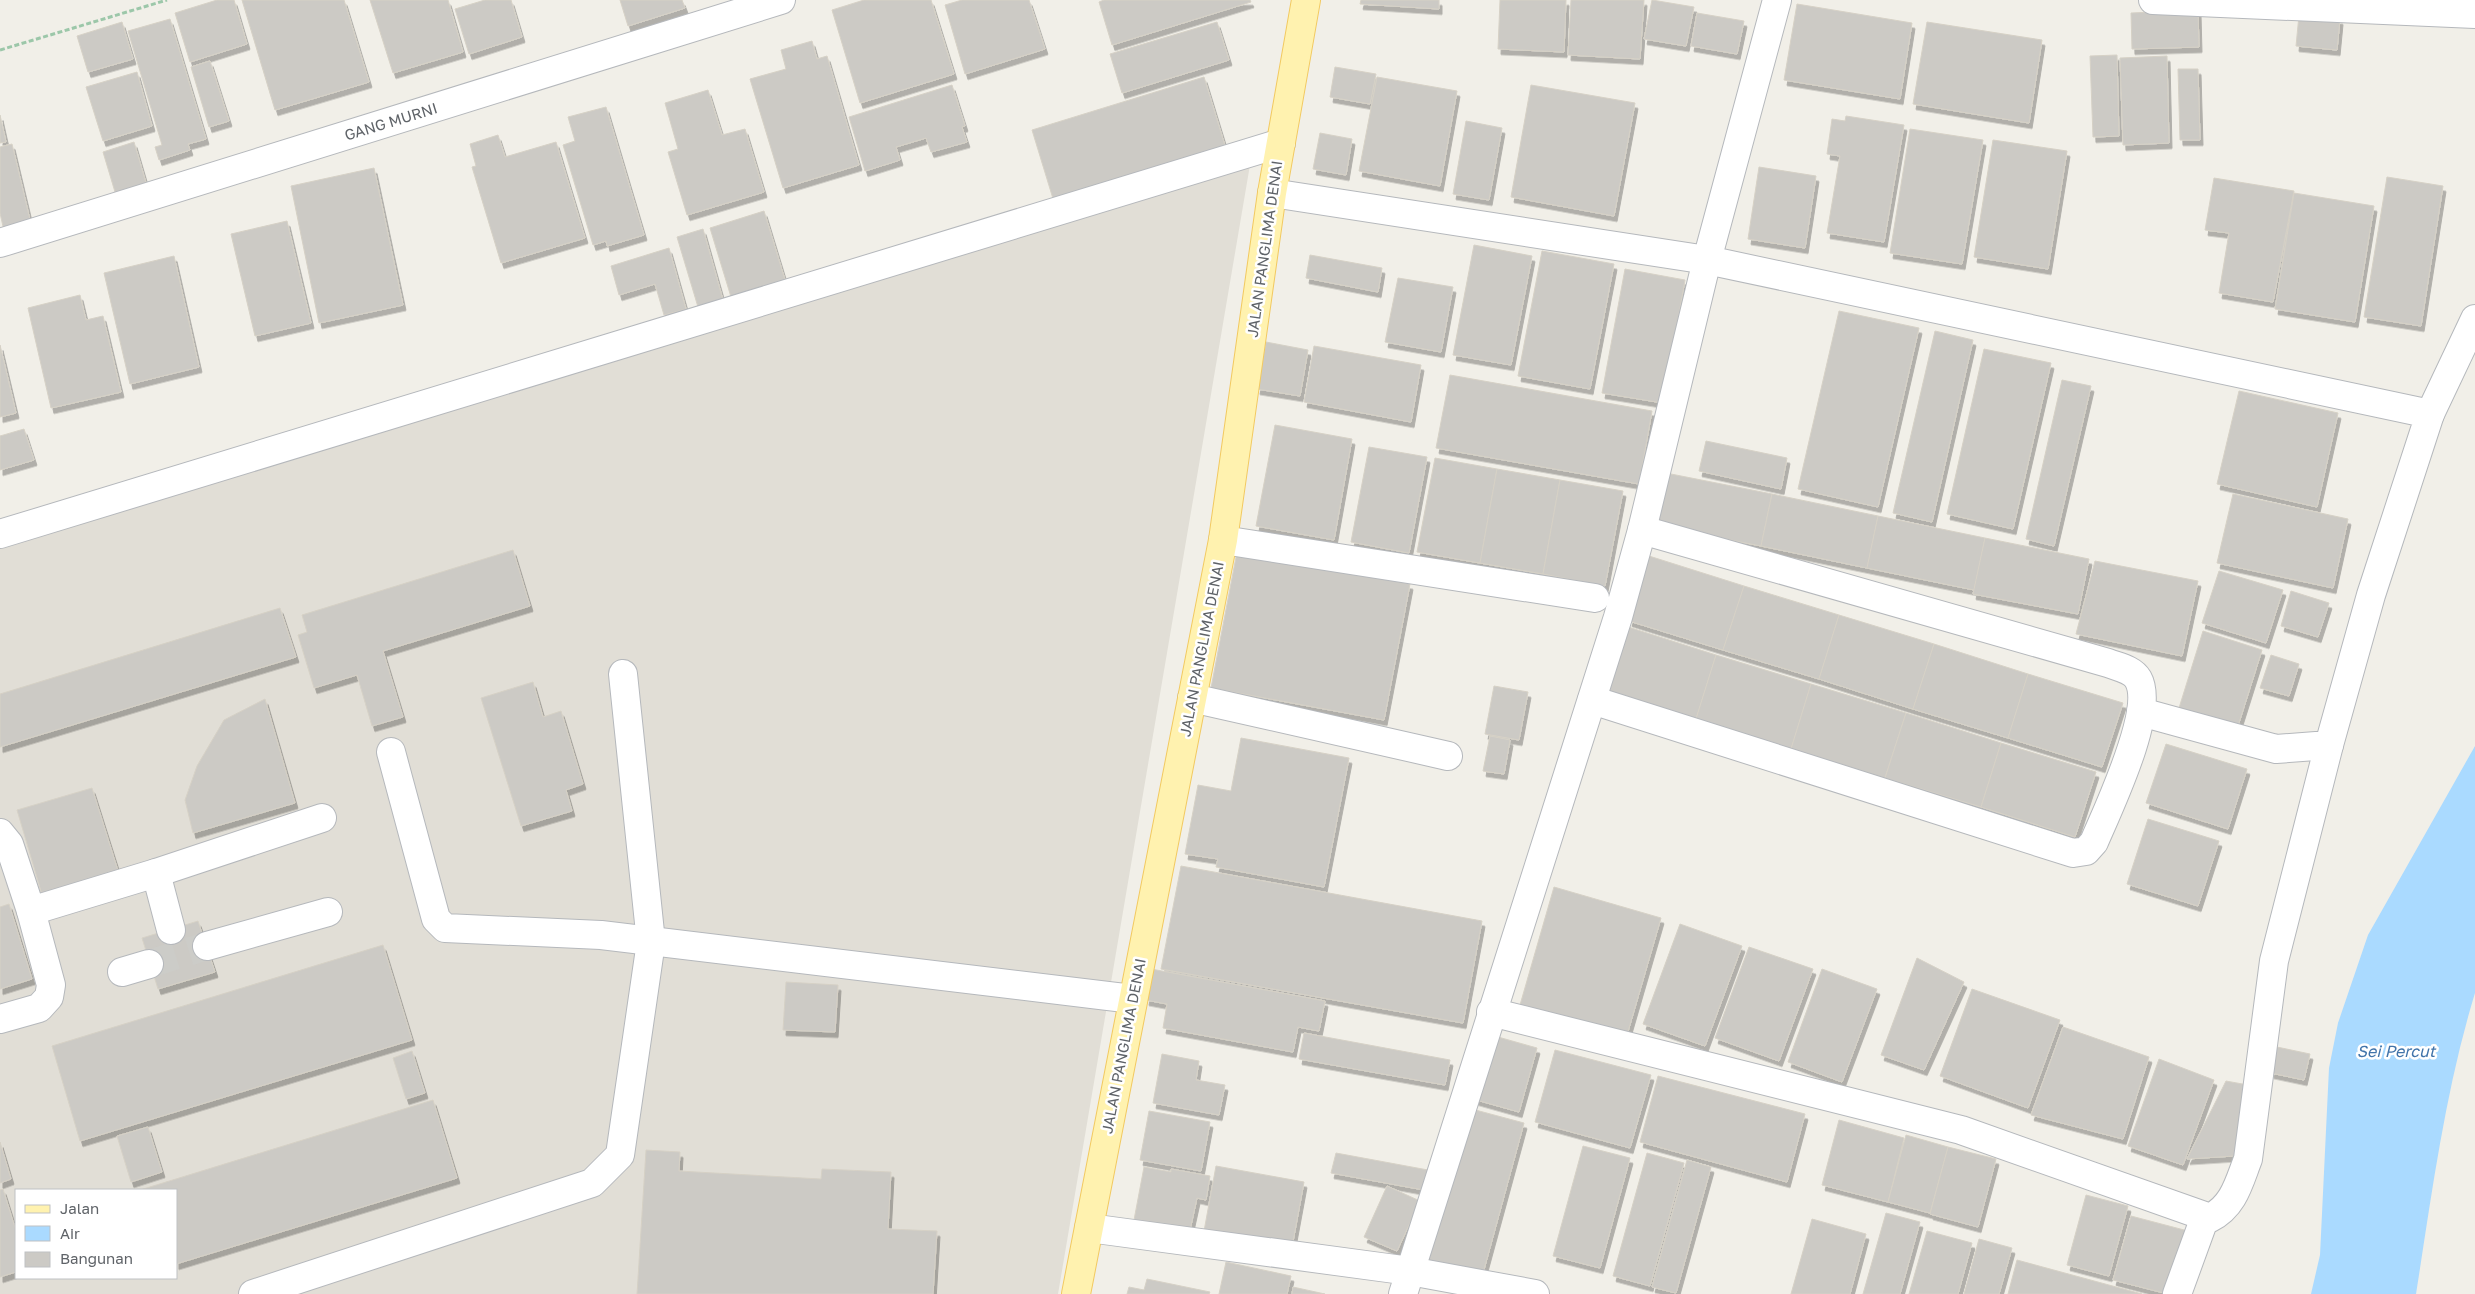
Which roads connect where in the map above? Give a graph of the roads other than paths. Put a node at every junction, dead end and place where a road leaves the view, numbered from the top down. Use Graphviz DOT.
graph roads {
  1 [pos="781,0"];
  2 [pos="1306,0"];
  3 [pos="1777,0"];
  4 [pos="2153,0"];
  5 [pos="2475,14"];
  6 [pos="1281,144"];
  7 [pos="1272,193"];
  8 [pos="0,243"];
  9 [pos="1707,260"];
  10 [pos="2475,319"];
  11 [pos="2430,414"];
  12 [pos="1642,530"];
  13 [pos="0,534"];
  14 [pos="1223,540"];
  15 [pos="1595,598"];
  16 [pos="623,674"];
  17 [pos="1192,698"];
  18 [pos="1592,700"];
  19 [pos="2141,712"];
  20 [pos="2329,745"];
  21 [pos="392,752"];
  22 [pos="1448,756"];
  23 [pos="322,818"];
  24 [pos="0,833"];
  25 [pos="156,873"];
  26 [pos="31,911"];
  27 [pos="328,912"];
  28 [pos="170,930"];
  29 [pos="651,942"];
  30 [pos="207,946"];
  31 [pos="149,964"];
  32 [pos="122,972"];
  33 [pos="1133,999"];
  34 [pos="1491,1012"];
  35 [pos="0,1019"];
  36 [pos="2206,1216"];
  37 [pos="1089,1228"];
  38 [pos="1406,1283"];
  39 [pos="253,1294"];
  40 [pos="1076,1294"];
  41 [pos="1535,1294"];
  42 [pos="2177,1294"];
  1 -- 8 [label="street, GANG MURNI"];
  2 -- 6 [label="main road, JALAN PANGLIMA DENAI"];
  3 -- 9 [label="street"];
  4 -- 5 [label="street"];
  6 -- 7 [label="main road, JALAN PANGLIMA DENAI"];
  6 -- 13 [label="street"];
  7 -- 9 [label="street"];
  7 -- 14 [label="main road, JALAN PANGLIMA DENAI"];
  9 -- 11 [label="street"];
  9 -- 12 [label="street"];
  10 -- 11 [label="street"];
  11 -- 20 [label="street"];
  12 -- 18 [label="street"];
  12 -- 19 [label="street"];
  14 -- 15 [label="street"];
  14 -- 17 [label="main road, JALAN PANGLIMA DENAI"];
  16 -- 29 [label="street"];
  17 -- 22 [label="street"];
  17 -- 33 [label="main road, JALAN PANGLIMA DENAI"];
  18 -- 19 [label="street"];
  18 -- 34 [label="street"];
  19 -- 20 [label="street"];
  20 -- 36 [label="street"];
  21 -- 29 [label="street"];
  23 -- 25 [label="street"];
  24 -- 26 [label="street"];
  25 -- 26 [label="street"];
  25 -- 28 [label="street"];
  26 -- 35 [label="street"];
  27 -- 30 [label="street"];
  29 -- 33 [label="street"];
  29 -- 39 [label="street"];
  31 -- 32 [label="street"];
  33 -- 37 [label="main road, JALAN PANGLIMA DENAI"];
  34 -- 36 [label="street"];
  34 -- 38 [label="street"];
  36 -- 42 [label="street"];
  37 -- 38 [label="street"];
  37 -- 40 [label="main road, JALAN PANGLIMA DENAI"];
  38 -- 41 [label="street"];
}
